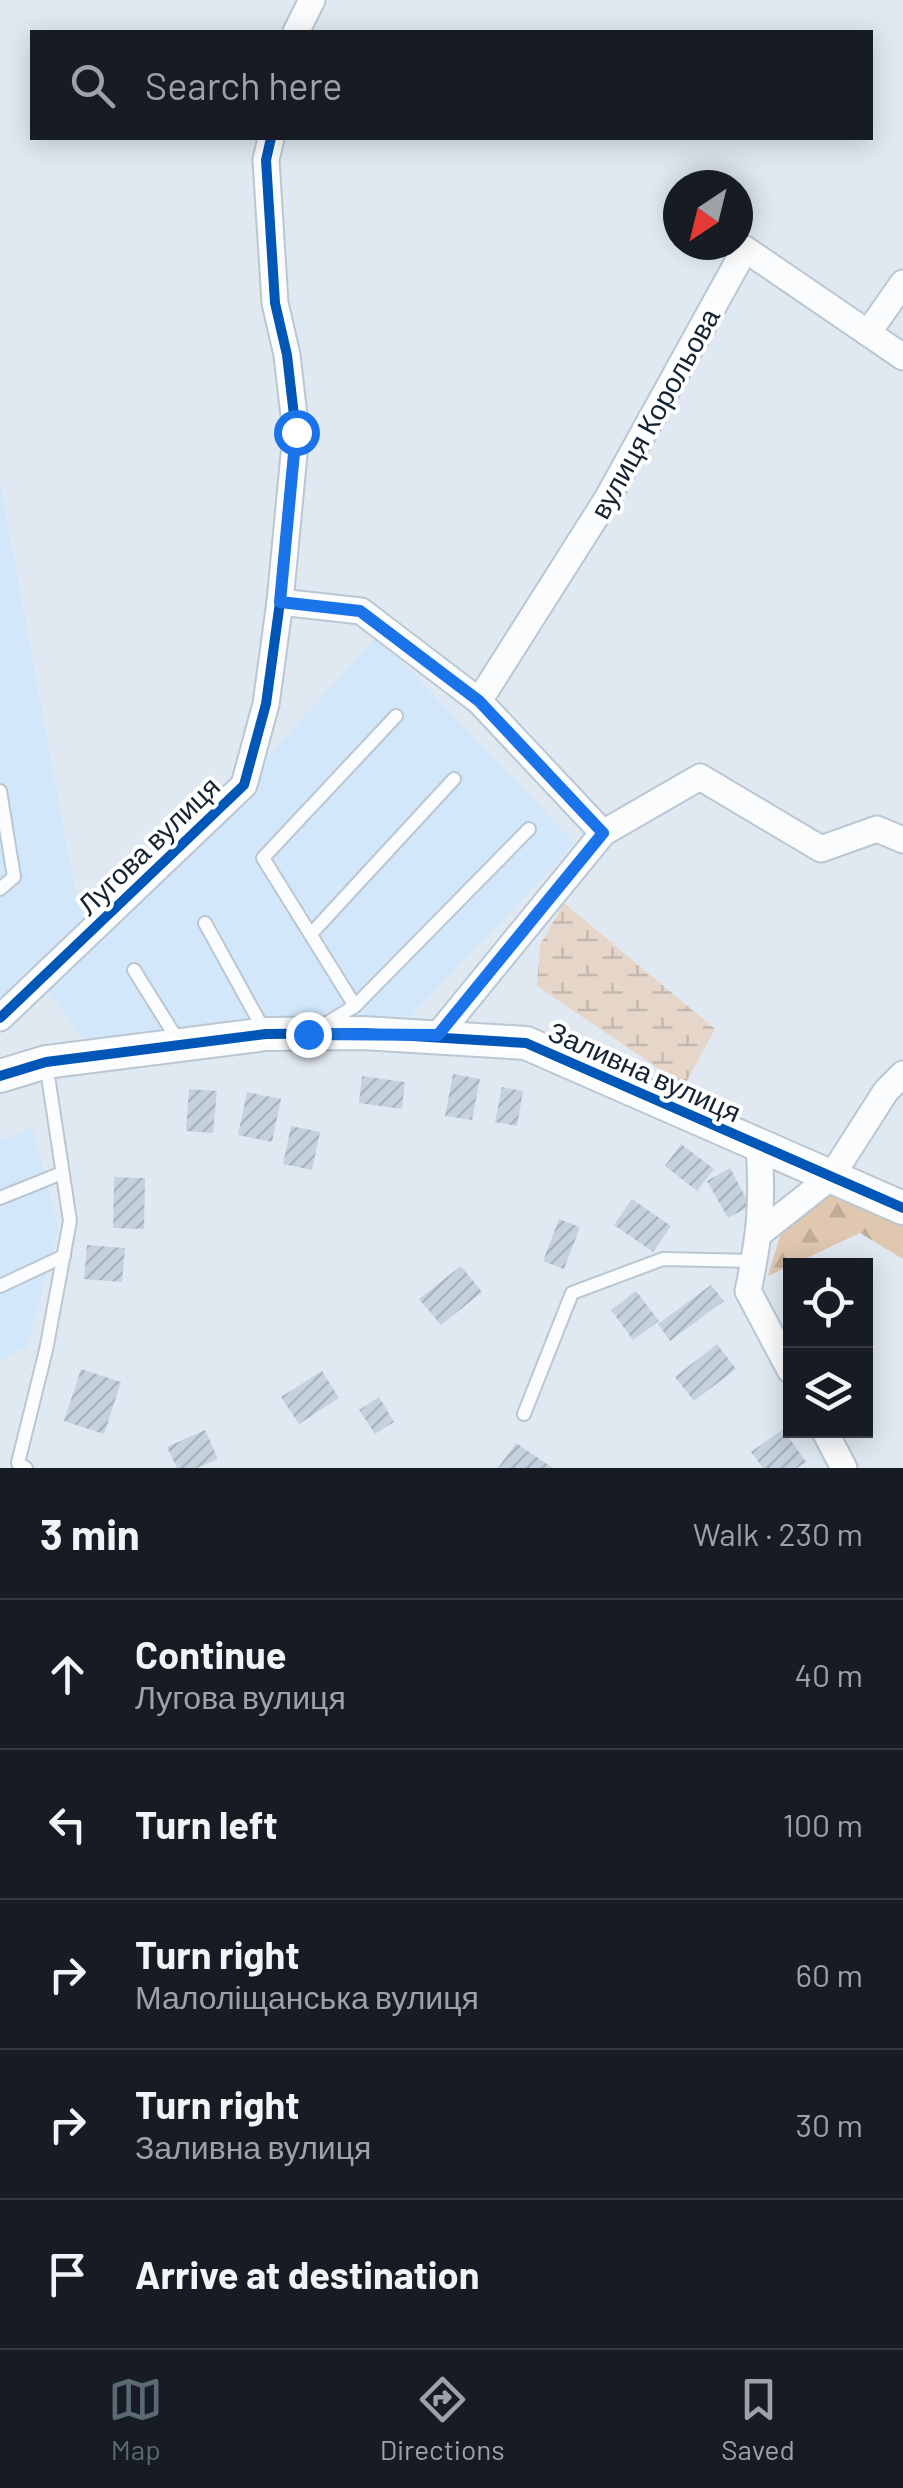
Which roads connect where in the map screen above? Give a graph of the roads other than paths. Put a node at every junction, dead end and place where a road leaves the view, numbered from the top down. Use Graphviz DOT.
graph roads {
  1 [pos="312,0"];
  2 [pos="297,30"];
  3 [pos="271,140"];
  4 [pos="903,282"];
  5 [pos="868,333"];
  6 [pos="903,357"];
  7 [pos="280,602"];
  8 [pos="479,701"];
  9 [pos="396,716"];
  10 [pos="454,779"];
  11 [pos="0,791"];
  12 [pos="530,828"];
  13 [pos="603,833"];
  14 [pos="903,840"];
  15 [pos="0,889"];
  16 [pos="205,923"];
  17 [pos="310,934"];
  18 [pos="134,970"];
  19 [pos="355,1006"];
  20 [pos="0,1018"];
  21 [pos="266,1034"];
  22 [pos="308,1034"];
  23 [pos="438,1035"];
  24 [pos="180,1044"];
  25 [pos="46,1062"];
  26 [pos="903,1074"];
  27 [pos="0,1076"];
  28 [pos="758,1146"];
  29 [pos="62,1173"];
  30 [pos="830,1177"];
  31 [pos="0,1198"];
  32 [pos="903,1208"];
  33 [pos="760,1234"];
  34 [pos="64,1256"];
  35 [pos="754,1261"];
  36 [pos="0,1286"];
  37 [pos="783,1357"];
  38 [pos="524,1414"];
  39 [pos="828,1438"];
  40 [pos="26,1468"];
  41 [pos="844,1468"];
  1 -- 2 [label="street"];
  3 -- 7 [label="street, Лугова вулиця"];
  4 -- 5 [label="street"];
  5 -- 6 [label="street, вулиця Корольова"];
  5 -- 8 [label="street, вулиця Корольова"];
  7 -- 8 [label="street"];
  7 -- 20 [label="street, Лугова вулиця"];
  8 -- 13 [label="street"];
  9 -- 17 [label="lane"];
  10 -- 17 [label="lane"];
  11 -- 15 [label="lane"];
  12 -- 19 [label="lane"];
  13 -- 14 [label="street"];
  13 -- 23 [label="street"];
  16 -- 21 [label="lane"];
  17 -- 19 [label="lane"];
  18 -- 24 [label="lane"];
  19 -- 22 [label="lane"];
  21 -- 22 [label="street, Заливна вулиця"];
  21 -- 24 [label="street, Заливна вулиця"];
  22 -- 23 [label="street, Заливна вулиця"];
  23 -- 28 [label="street, Заливна вулиця"];
  24 -- 25 [label="street, Заливна вулиця"];
  25 -- 27 [label="street, Заливна вулиця"];
  25 -- 29 [label="lane"];
  26 -- 30 [label="street"];
  28 -- 30 [label="street, Заливна вулиця"];
  28 -- 33 [label="street"];
  29 -- 31 [label="lane"];
  29 -- 34 [label="lane"];
  30 -- 32 [label="street, Заливна вулиця"];
  30 -- 33 [label="street"];
  33 -- 35 [label="street"];
  34 -- 36 [label="lane"];
  34 -- 40 [label="lane"];
  35 -- 37 [label="street"];
  35 -- 38 [label="lane"];
  39 -- 41 [label="street"];
}
